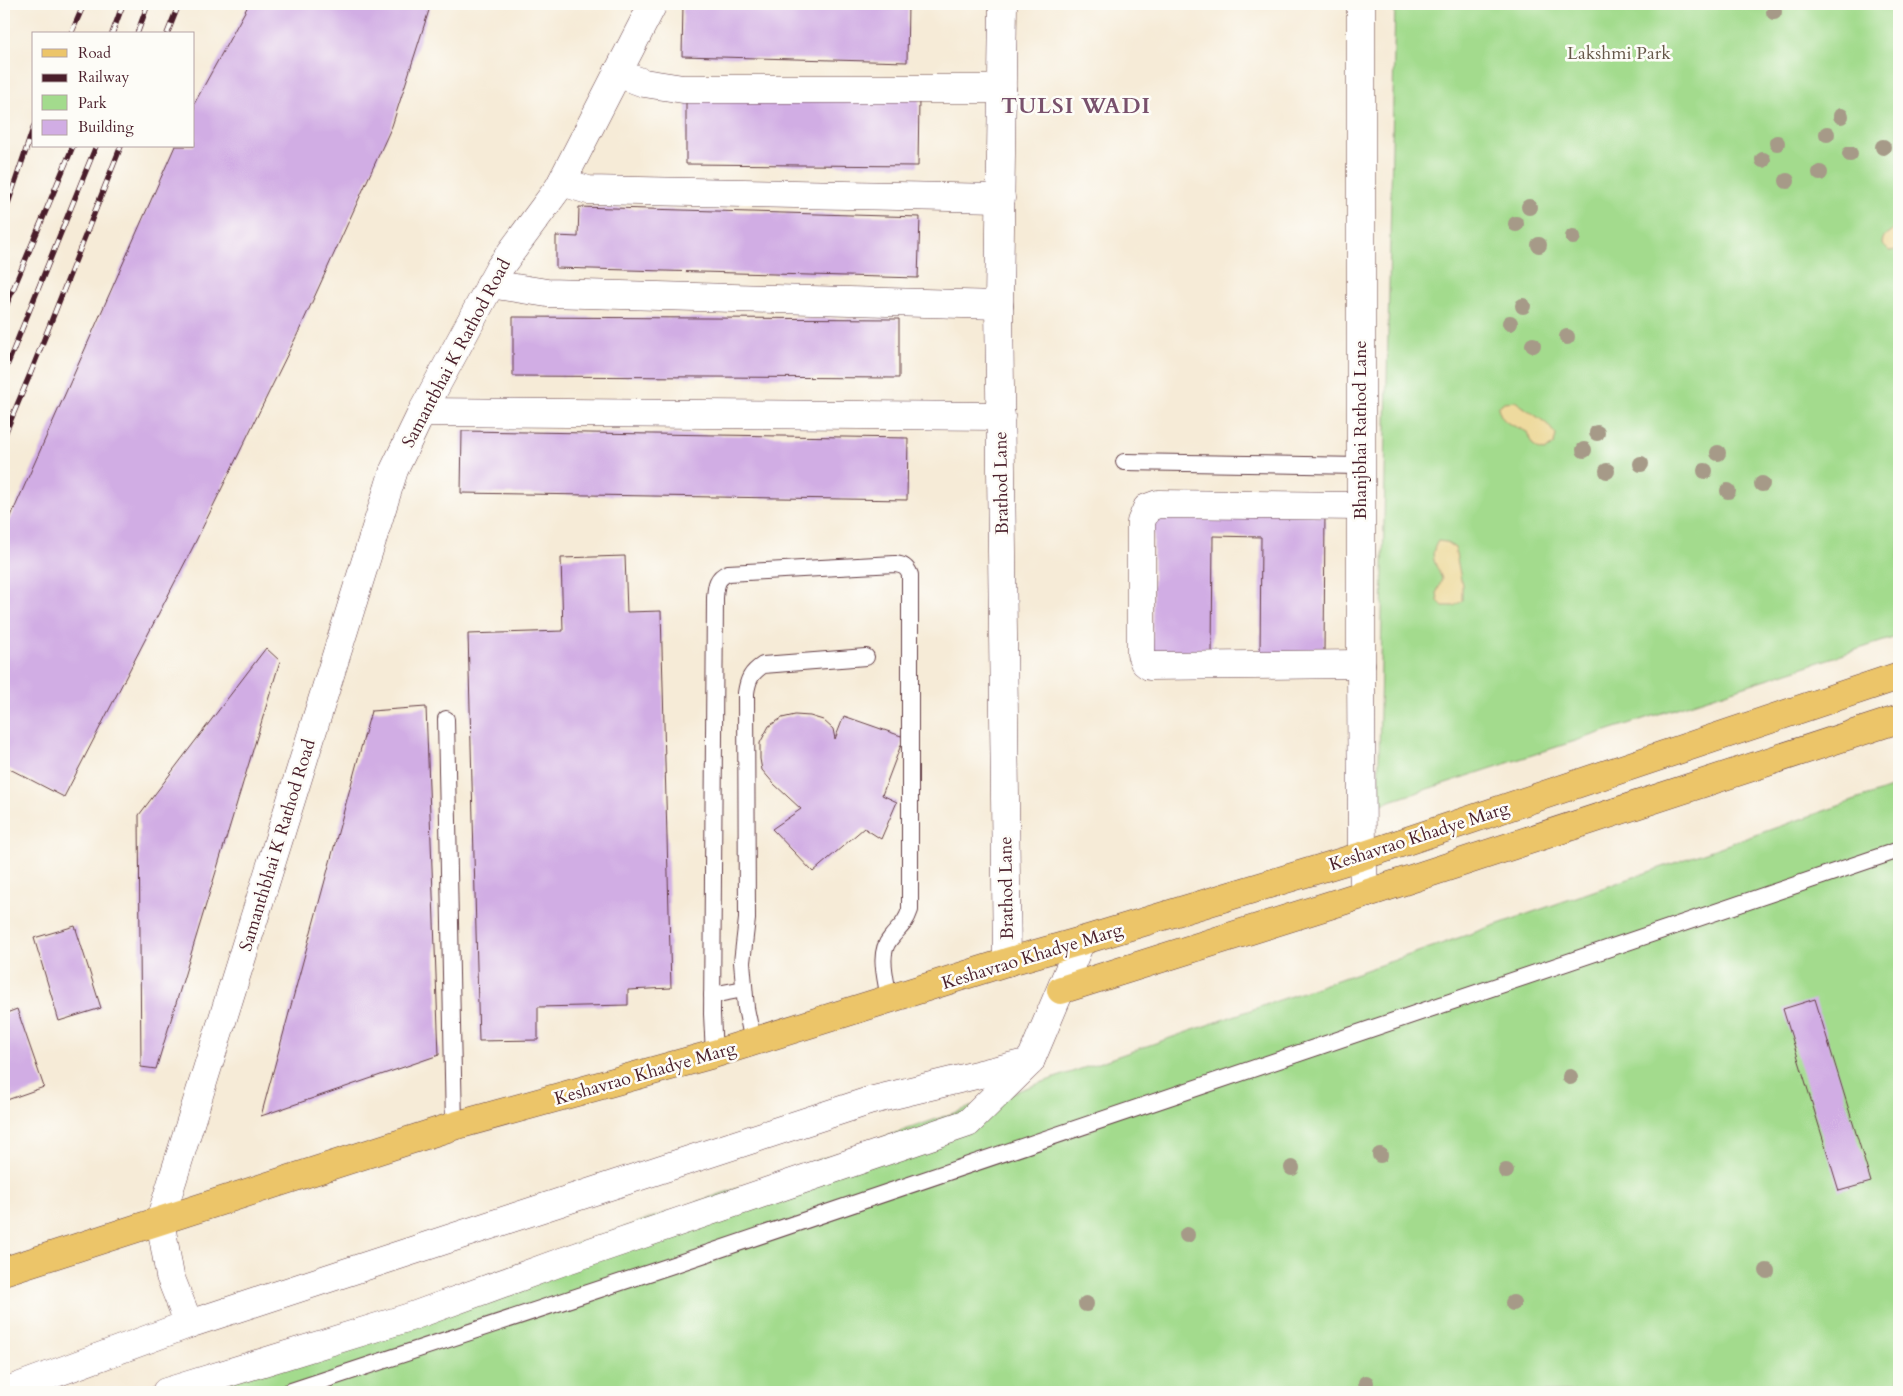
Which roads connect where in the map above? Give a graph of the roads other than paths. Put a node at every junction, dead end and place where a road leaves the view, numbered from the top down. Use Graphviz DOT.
graph roads {
  1 [pos="653,4"];
  2 [pos="1003,4"];
  3 [pos="1361,4"];
  4 [pos="618,73"];
  5 [pos="1002,89"];
  6 [pos="562,182"];
  7 [pos="1001,198"];
  8 [pos="490,284"];
  9 [pos="999,305"];
  10 [pos="422,412"];
  11 [pos="1000,416"];
  12 [pos="1124,462"];
  13 [pos="1360,466"];
  14 [pos="394,470"];
  15 [pos="1360,506"];
  16 [pos="866,657"];
  17 [pos="1361,664"];
  18 [pos="1899,676"];
  19 [pos="446,719"];
  20 [pos="1899,719"];
  21 [pos="1899,850"];
  22 [pos="1362,856"];
  23 [pos="1365,894"];
  24 [pos="1082,941"];
  25 [pos="1007,962"];
  26 [pos="744,989"];
  27 [pos="1061,990"];
  28 [pos="712,995"];
  29 [pos="889,1000"];
  30 [pos="753,1042"];
  31 [pos="714,1054"];
  32 [pos="1030,1062"];
  33 [pos="454,1126"];
  34 [pos="160,1220"];
  35 [pos="4,1271"];
  36 [pos="189,1324"];
  37 [pos="4,1392"];
  38 [pos="166,1392"];
  39 [pos="288,1392"];
  1 -- 4 [label="street, Samantbhai K Rathod Road"];
  2 -- 5 [label="street, Brathod Lane"];
  3 -- 13 [label="street, Bhanjbhai Rathod Lane"];
  4 -- 5 [label="street"];
  4 -- 6 [label="street, Samantbhai K Rathod Road"];
  5 -- 7 [label="street, Brathod Lane"];
  6 -- 7 [label="street"];
  6 -- 8 [label="street, Samantbhai K Rathod Road"];
  7 -- 9 [label="street, Brathod Lane"];
  8 -- 9 [label="street"];
  8 -- 10 [label="street, Samantbhai K Rathod Road"];
  9 -- 11 [label="street, Brathod Lane"];
  10 -- 11 [label="street"];
  10 -- 14 [label="street, Samantbhai K Rathod Road"];
  11 -- 25 [label="street, Brathod Lane"];
  12 -- 13 [label="lane"];
  13 -- 15 [label="street, Bhanjbhai Rathod Lane"];
  14 -- 34 [label="street, Samanthbhai K Rathod Road"];
  15 -- 17 [label="street, Bhanjbhai Rathod Lane"];
  15 -- 17 [label="street"];
  16 -- 26 [label="lane"];
  17 -- 22 [label="street, Bhanjbhai Rathod Lane"];
  18 -- 22 [label="main road, Keshavrao Khadye Marg"];
  19 -- 33 [label="lane"];
  20 -- 23 [label="main road"];
  21 -- 39 [label="lane"];
  22 -- 23 [label="street, Bhanjbhai Rathod Lane"];
  22 -- 24 [label="main road, Keshavrao Khadye Marg"];
  23 -- 27 [label="main road"];
  24 -- 25 [label="main road, Keshavrao Khadye Marg"];
  24 -- 27 [label="street"];
  25 -- 29 [label="main road, Keshavrao Khadye Marg"];
  26 -- 28 [label="lane"];
  26 -- 30 [label="lane"];
  27 -- 32 [label="street"];
  28 -- 29 [label="lane"];
  28 -- 31 [label="lane"];
  29 -- 30 [label="main road, Keshavrao Khadye Marg"];
  30 -- 31 [label="main road, Keshavrao Khadye Marg"];
  31 -- 33 [label="main road, Keshavrao Khadye Marg"];
  32 -- 36 [label="street"];
  32 -- 38 [label="street"];
  33 -- 34 [label="main road, Keshavrao Khadye Marg"];
  34 -- 35 [label="main road, Keshavrao Khadye Marg"];
  34 -- 36 [label="street"];
  36 -- 37 [label="street"];
}
